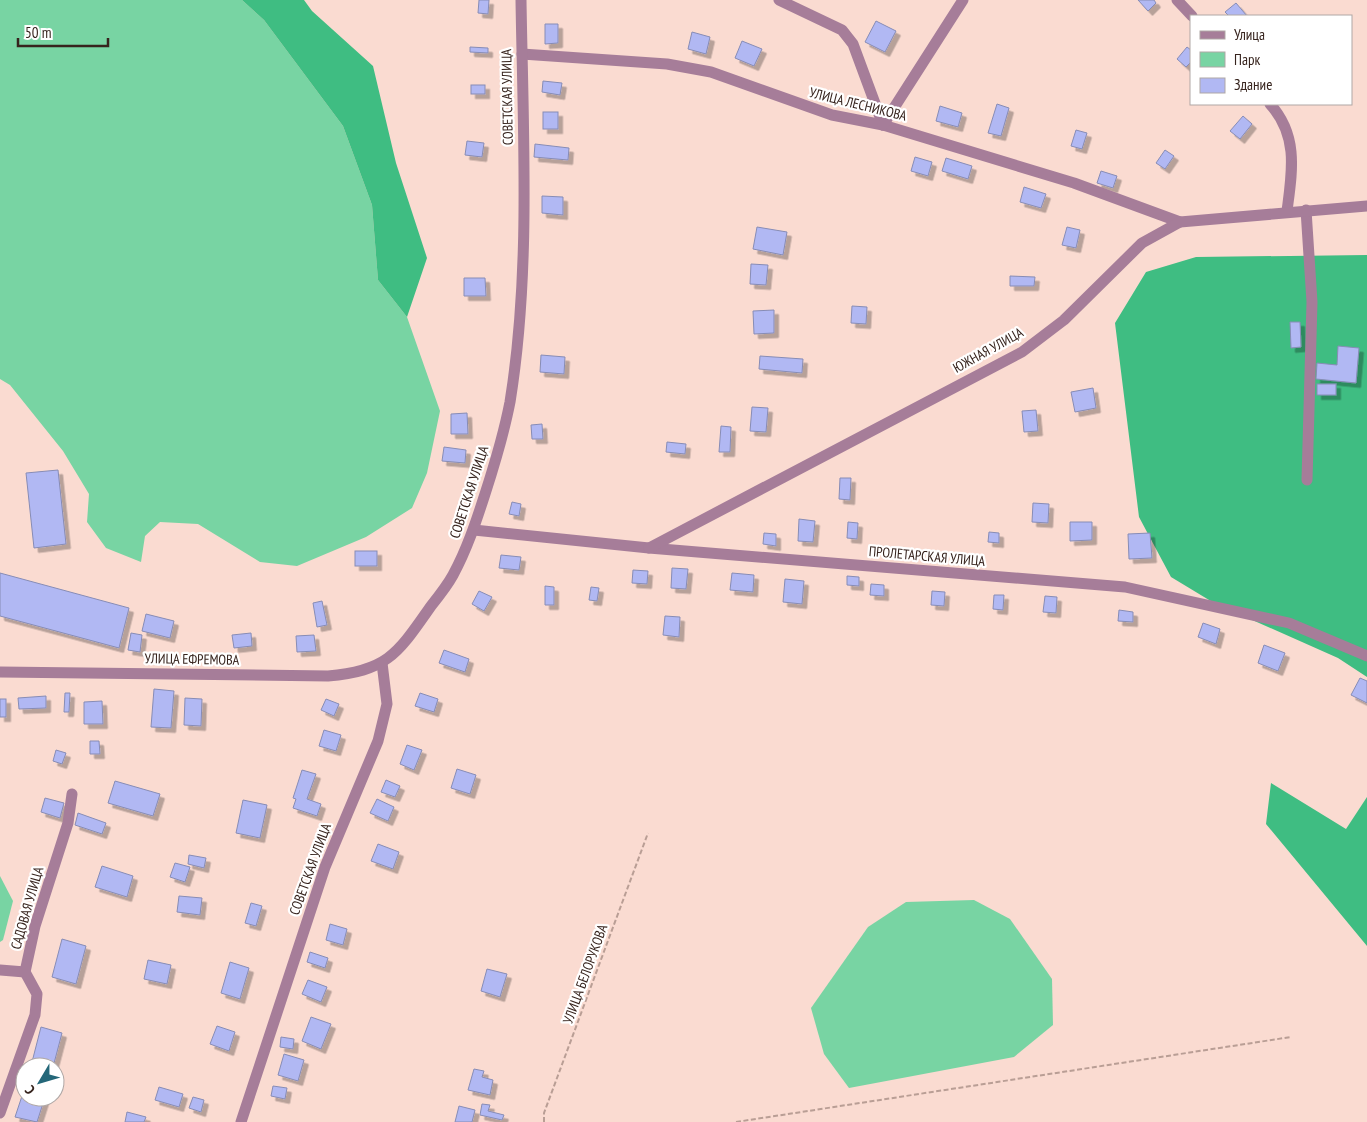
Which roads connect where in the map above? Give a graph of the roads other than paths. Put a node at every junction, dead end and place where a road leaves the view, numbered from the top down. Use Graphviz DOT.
graph roads {
  1 [pos="521,0"];
  2 [pos="779,0"];
  3 [pos="962,0"];
  4 [pos="1177,0"];
  5 [pos="1191,15"];
  6 [pos="522,54"];
  7 [pos="1271,105"];
  8 [pos="883,125"];
  9 [pos="1367,206"];
  10 [pos="1306,210"];
  11 [pos="1287,211"];
  12 [pos="1180,222"];
  13 [pos="1307,480"];
  14 [pos="474,530"];
  15 [pos="649,548"];
  16 [pos="1367,656"];
  17 [pos="382,663"];
  18 [pos="0,672"];
  19 [pos="72,794"];
  20 [pos="0,970"];
  21 [pos="25,972"];
  22 [pos="0,1113"];
  23 [pos="242,1122"];
  1 -- 6 [label="street, СОВЕТСКАЯ УЛИЦА"];
  2 -- 8 [label="street"];
  3 -- 8 [label="street"];
  4 -- 5 [label="street"];
  6 -- 8 [label="street, УЛИЦА ЛЕСНИКОВА"];
  6 -- 14 [label="street, СОВЕТСКАЯ УЛИЦА"];
  7 -- 11 [label="street"];
  8 -- 12 [label="street, УЛИЦА ЛЕСНИКОВА"];
  9 -- 10 [label="street, ЮЖНАЯ УЛИЦА"];
  10 -- 11 [label="street, ЮЖНАЯ УЛИЦА"];
  10 -- 13 [label="street"];
  11 -- 12 [label="street, ЮЖНАЯ УЛИЦА"];
  12 -- 15 [label="street, ЮЖНАЯ УЛИЦА"];
  14 -- 15 [label="street, ПРОЛЕТАРСКАЯ УЛИЦА"];
  14 -- 17 [label="street, СОВЕТСКАЯ УЛИЦА"];
  15 -- 16 [label="street, ПРОЛЕТАРСКАЯ УЛИЦА"];
  17 -- 18 [label="street, УЛИЦА ЕФРЕМОВА"];
  17 -- 23 [label="street, СОВЕТСКАЯ УЛИЦА"];
  19 -- 21 [label="street, САДОВАЯ УЛИЦА"];
  20 -- 21 [label="street"];
  21 -- 22 [label="street"];
}
